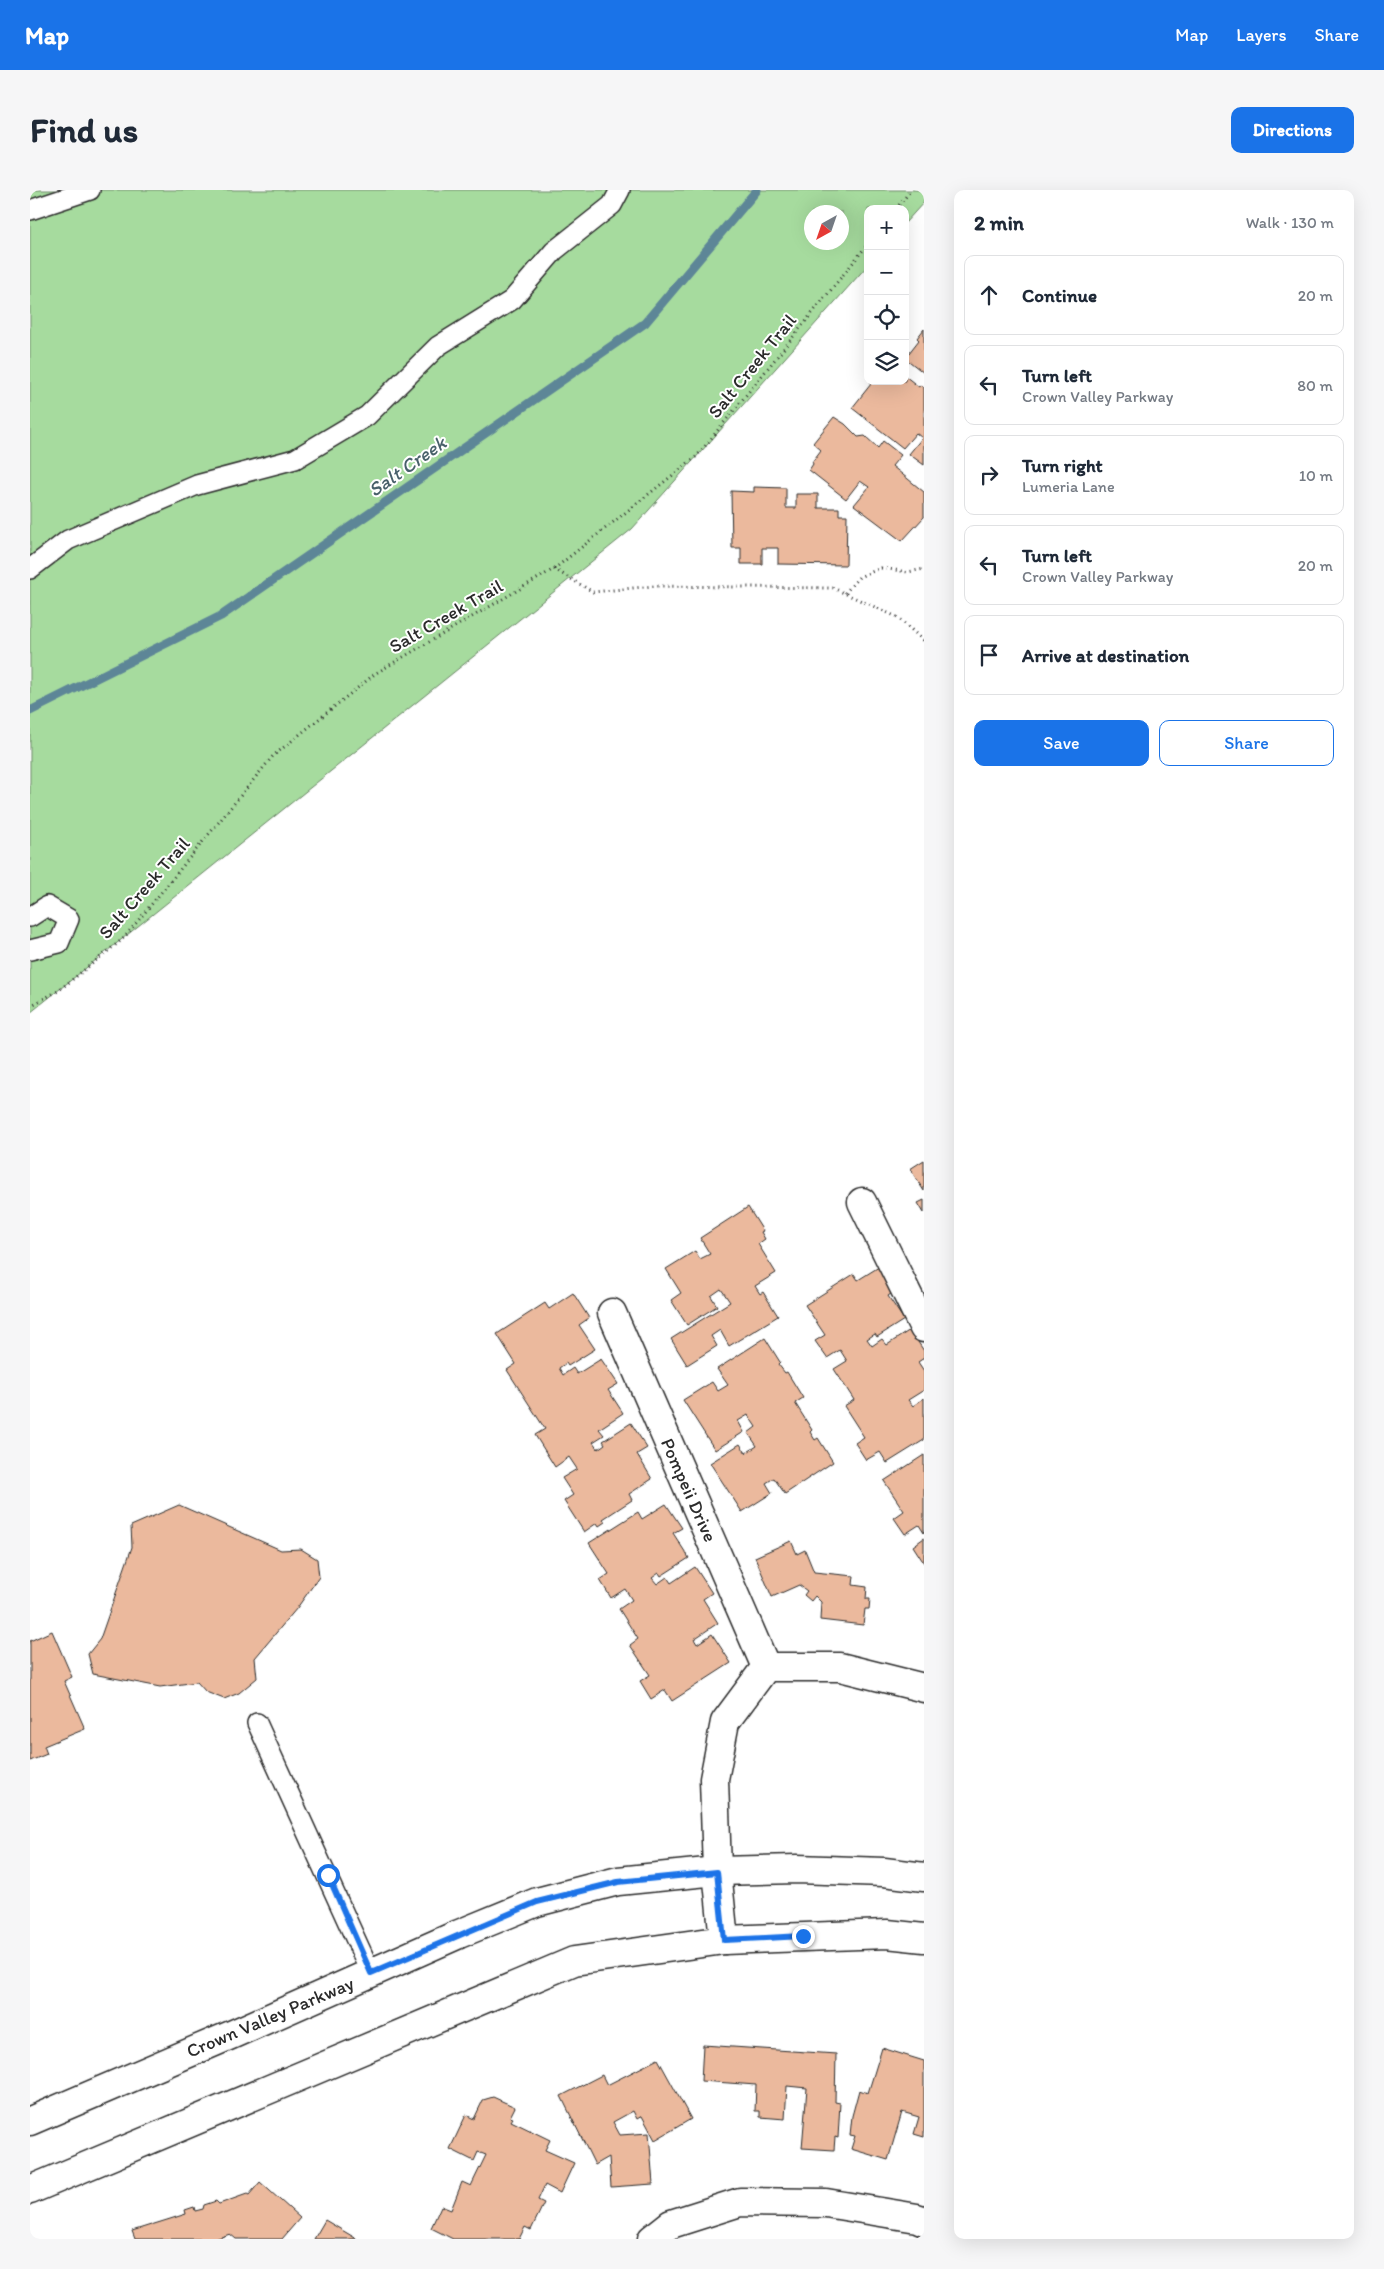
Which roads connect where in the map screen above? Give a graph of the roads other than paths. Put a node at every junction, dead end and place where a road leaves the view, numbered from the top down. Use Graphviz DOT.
graph roads {
  1 [pos="90,190"];
  2 [pos="620,190"];
  3 [pos="30,210"];
  4 [pos="30,569"];
  5 [pos="30,917"];
  6 [pos="30,950"];
  7 [pos="862,1202"];
  8 [pos="612,1313"];
  9 [pos="924,1328"];
  10 [pos="766,1667"];
  11 [pos="924,1688"];
  12 [pos="257,1724"];
  13 [pos="717,1872"];
  14 [pos="924,1877"];
  15 [pos="924,1938"];
  16 [pos="724,1940"];
  17 [pos="371,1973"];
  18 [pos="30,2121"];
  19 [pos="30,2190"];
  20 [pos="924,2221"];
  21 [pos="652,2239"];
  1 -- 3 [label="lane"];
  2 -- 4 [label="lane"];
  5 -- 6 [label="lane"];
  7 -- 9 [label="main road"];
  8 -- 10 [label="main road, Pompeii Drive"];
  10 -- 11 [label="main road"];
  10 -- 13 [label="main road"];
  12 -- 17 [label="lane"];
  13 -- 14 [label="main road, Crown Valley Parkway"];
  13 -- 16 [label="main road"];
  13 -- 17 [label="main road, Crown Valley Parkway"];
  15 -- 16 [label="main road"];
  16 -- 19 [label="main road"];
  17 -- 18 [label="main road, Crown Valley Parkway"];
  20 -- 21 [label="main road"];
}
